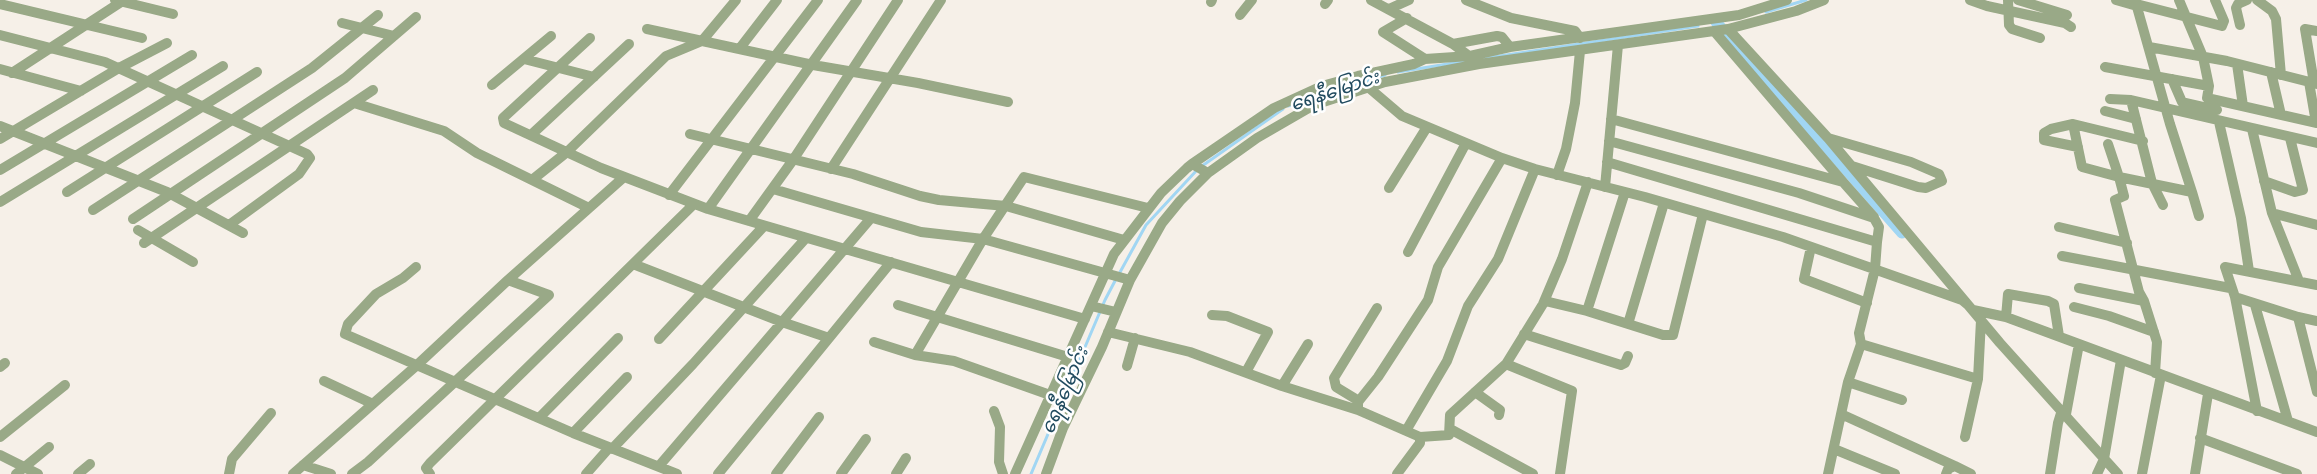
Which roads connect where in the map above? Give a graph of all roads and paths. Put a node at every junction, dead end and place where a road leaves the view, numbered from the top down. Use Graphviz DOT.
graph roads {
  1 [pos="736,0"];
  2 [pos="777,0"];
  3 [pos="818,0"];
  4 [pos="857,0"];
  5 [pos="898,0"];
  6 [pos="941,0"];
  7 [pos="1252,0"];
  8 [pos="1409,0"];
  9 [pos="1466,0"];
  10 [pos="1788,0"];
  11 [pos="1824,0"];
  12 [pos="1970,0"];
  13 [pos="2008,0"];
  14 [pos="2018,0"];
  15 [pos="2116,0"];
  16 [pos="2179,0"];
  17 [pos="2215,0"];
  18 [pos="2247,0"];
  19 [pos="2256,0"];
  20 [pos="118,1"];
  21 [pos="1380,3"];
  22 [pos="2136,3"];
  23 [pos="0,4"];
  24 [pos="2007,10"];
  25 [pos="173,14"];
  26 [pos="378,15"];
  27 [pos="1240,15"];
  28 [pos="2067,15"];
  29 [pos="416,17"];
  30 [pos="2186,17"];
  31 [pos="1407,18"];
  32 [pos="342,23"];
  33 [pos="86,25"];
  34 [pos="2240,25"];
  35 [pos="2071,26"];
  36 [pos="363,27"];
  37 [pos="647,29"];
  38 [pos="1728,29"];
  39 [pos="1714,31"];
  40 [pos="2317,31"];
  41 [pos="0,35"];
  42 [pos="394,36"];
  43 [pos="551,36"];
  44 [pos="142,38"];
  45 [pos="590,38"];
  46 [pos="1580,38"];
  47 [pos="2040,38"];
  48 [pos="702,41"];
  49 [pos="168,43"];
  50 [pos="629,44"];
  51 [pos="1453,44"];
  52 [pos="1618,45"];
  53 [pos="1510,47"];
  54 [pos="51,48"];
  55 [pos="740,48"];
  56 [pos="2149,48"];
  57 [pos="1580,51"];
  58 [pos="192,54"];
  59 [pos="2203,56"];
  60 [pos="776,57"];
  61 [pos="524,59"];
  62 [pos="1425,59"];
  63 [pos="1474,60"];
  64 [pos="2237,64"];
  65 [pos="813,65"];
  66 [pos="223,66"];
  67 [pos="2104,67"];
  68 [pos="119,68"];
  69 [pos="558,68"];
  70 [pos="0,69"];
  71 [pos="12,72"];
  72 [pos="257,72"];
  73 [pos="852,72"];
  74 [pos="2271,72"];
  75 [pos="2282,75"];
  76 [pos="594,77"];
  77 [pos="2157,77"];
  78 [pos="891,78"];
  79 [pos="2172,79"];
  80 [pos="146,81"];
  81 [pos="2313,83"];
  82 [pos="492,85"];
  83 [pos="2209,86"];
  84 [pos="1368,87"];
  85 [pos="373,90"];
  86 [pos="81,91"];
  87 [pos="175,94"];
  88 [pos="2110,99"];
  89 [pos="2131,100"];
  90 [pos="1008,102"];
  91 [pos="354,103"];
  92 [pos="2243,106"];
  93 [pos="202,107"];
  94 [pos="2166,108"];
  95 [pos="1276,109"];
  96 [pos="2217,110"];
  97 [pos="2105,111"];
  98 [pos="2281,115"];
  99 [pos="1290,117"];
  100 [pos="2136,118"];
  101 [pos="1611,119"];
  102 [pos="231,120"];
  103 [pos="2219,122"];
  104 [pos="2317,123"];
  105 [pos="2073,124"];
  106 [pos="0,126"];
  107 [pos="1427,127"];
  108 [pos="2252,129"];
  109 [pos="13,131"];
  110 [pos="260,133"];
  111 [pos="690,134"];
  112 [pos="531,135"];
  113 [pos="1828,138"];
  114 [pos="2290,138"];
  115 [pos="0,139"];
  116 [pos="713,140"];
  117 [pos="1609,141"];
  118 [pos="2143,141"];
  119 [pos="1466,143"];
  120 [pos="2317,143"];
  121 [pos="43,144"];
  122 [pos="2108,144"];
  123 [pos="289,146"];
  124 [pos="2078,147"];
  125 [pos="752,150"];
  126 [pos="567,152"];
  127 [pos="74,155"];
  128 [pos="1502,158"];
  129 [pos="793,160"];
  130 [pos="1607,162"];
  131 [pos="1193,165"];
  132 [pos="1852,166"];
  133 [pos="105,168"];
  134 [pos="831,169"];
  135 [pos="1535,169"];
  136 [pos="0,170"];
  137 [pos="1207,173"];
  138 [pos="1557,175"];
  139 [pos="624,177"];
  140 [pos="2118,177"];
  141 [pos="137,180"];
  142 [pos="532,180"];
  143 [pos="2264,181"];
  144 [pos="1588,182"];
  145 [pos="1843,182"];
  146 [pos="2152,183"];
  147 [pos="1605,187"];
  148 [pos="773,188"];
  149 [pos="1390,188"];
  150 [pos="67,192"];
  151 [pos="1626,192"];
  152 [pos="2192,192"];
  153 [pos="170,193"];
  154 [pos="669,195"];
  155 [pos="0,202"];
  156 [pos="1664,202"];
  157 [pos="694,204"];
  158 [pos="2163,205"];
  159 [pos="1006,206"];
  160 [pos="196,208"];
  161 [pos="589,208"];
  162 [pos="1148,208"];
  163 [pos="708,209"];
  164 [pos="93,210"];
  165 [pos="2272,213"];
  166 [pos="1703,214"];
  167 [pos="2199,216"];
  168 [pos="871,218"];
  169 [pos="1874,218"];
  170 [pos="133,219"];
  171 [pos="749,221"];
  172 [pos="229,225"];
  173 [pos="2317,225"];
  174 [pos="764,226"];
  175 [pos="2059,227"];
  176 [pos="138,230"];
  177 [pos="243,233"];
  178 [pos="806,238"];
  179 [pos="983,239"];
  180 [pos="148,240"];
  181 [pos="1124,240"];
  182 [pos="1877,242"];
  183 [pos="2127,243"];
  184 [pos="1811,247"];
  185 [pos="845,249"];
  186 [pos="1408,252"];
  187 [pos="2062,256"];
  188 [pos="193,262"];
  189 [pos="891,262"];
  190 [pos="633,264"];
  191 [pos="416,267"];
  192 [pos="1875,269"];
  193 [pos="2134,270"];
  194 [pos="2249,271"];
  195 [pos="1107,275"];
  196 [pos="1128,279"];
  197 [pos="508,280"];
  198 [pos="2299,281"];
  199 [pos="958,282"];
  200 [pos="2317,285"];
  201 [pos="2079,288"];
  202 [pos="704,290"];
  203 [pos="2232,293"];
  204 [pos="1545,301"];
  205 [pos="2144,301"];
  206 [pos="1867,303"];
  207 [pos="898,305"];
  208 [pos="1968,305"];
  209 [pos="2255,305"];
  210 [pos="1092,307"];
  211 [pos="2074,307"];
  212 [pos="743,308"];
  213 [pos="1377,308"];
  214 [pos="1587,311"];
  215 [pos="1212,314"];
  216 [pos="2298,316"];
  217 [pos="937,317"];
  218 [pos="2006,317"];
  219 [pos="1085,319"];
  220 [pos="2317,321"];
  221 [pos="782,322"];
  222 [pos="1111,322"];
  223 [pos="1628,324"];
  224 [pos="1981,326"];
  225 [pos="2154,332"];
  226 [pos="1524,334"];
  227 [pos="2060,336"];
  228 [pos="618,338"];
  229 [pos="829,338"];
  230 [pos="1135,338"];
  231 [pos="660,339"];
  232 [pos="874,342"];
  233 [pos="1308,344"];
  234 [pos="1861,344"];
  235 [pos="2079,344"];
  236 [pos="915,355"];
  237 [pos="1628,356"];
  238 [pos="1068,357"];
  239 [pos="2121,360"];
  240 [pos="1506,364"];
  241 [pos="416,366"];
  242 [pos="1127,366"];
  243 [pos="1247,369"];
  244 [pos="2158,374"];
  245 [pos="627,378"];
  246 [pos="1978,379"];
  247 [pos="324,381"];
  248 [pos="1848,382"];
  249 [pos="455,383"];
  250 [pos="1283,383"];
  251 [pos="65,385"];
  252 [pos="1475,392"];
  253 [pos="2317,392"];
  254 [pos="2208,394"];
  255 [pos="1050,396"];
  256 [pos="496,400"];
  257 [pos="1902,400"];
  258 [pos="373,404"];
  259 [pos="1359,405"];
  260 [pos="994,411"];
  261 [pos="2257,411"];
  262 [pos="271,413"];
  263 [pos="1841,414"];
  264 [pos="1499,415"];
  265 [pos="2062,416"];
  266 [pos="819,417"];
  267 [pos="539,418"];
  268 [pos="2288,421"];
  269 [pos="1409,425"];
  270 [pos="1449,426"];
  271 [pos="2317,432"];
  272 [pos="573,433"];
  273 [pos="0,437"];
  274 [pos="1420,437"];
  275 [pos="1965,437"];
  276 [pos="2200,438"];
  277 [pos="866,439"];
  278 [pos="49,447"];
  279 [pos="611,449"];
  280 [pos="1834,449"];
  281 [pos="0,455"];
  282 [pos="906,458"];
  283 [pos="2104,459"];
  284 [pos="90,464"];
  285 [pos="303,465"];
  286 [pos="659,466"];
  287 [pos="1955,466"];
  288 [pos="20,471"];
  289 [pos="38,474"];
  290 [pos="78,474"];
  291 [pos="229,474"];
  292 [pos="293,474"];
  293 [pos="331,474"];
  294 [pos="352,474"];
  295 [pos="430,474"];
  296 [pos="586,474"];
  297 [pos="677,474"];
  298 [pos="718,474"];
  299 [pos="776,474"];
  300 [pos="841,474"];
  301 [pos="896,474"];
  302 [pos="1003,474"];
  303 [pos="1015,474"];
  304 [pos="1046,474"];
  305 [pos="1396,474"];
  306 [pos="1533,474"];
  307 [pos="1560,474"];
  308 [pos="1828,474"];
  309 [pos="1895,474"];
  310 [pos="1946,474"];
  311 [pos="1971,474"];
  312 [pos="2050,474"];
  313 [pos="2097,474"];
  314 [pos="2118,474"];
  315 [pos="2142,474"];
  316 [pos="2195,474"];
  317 [pos="2295,474"];
  1 -- 48 [label="street"];
  2 -- 55 [label="street"];
  3 -- 60 [label="street"];
  4 -- 65 [label="street"];
  5 -- 73 [label="street"];
  6 -- 78 [label="street"];
  7 -- 27 [label="street"];
  8 -- 21 [label="street"];
  9 -- 46 [label="street"];
  10 -- 46 [label="street"];
  11 -- 38 [label="street"];
  12 -- 24 [label="street"];
  13 -- 24 [label="street"];
  14 -- 28 [label="street"];
  15 -- 22 [label="street"];
  16 -- 30 [label="street"];
  17 -- 30 [label="street"];
  18 -- 34 [label="street"];
  19 -- 75 [label="street"];
  20 -- 25 [label="street"];
  20 -- 33 [label="street"];
  21 -- 31 [label="street"];
  22 -- 30 [label="street"];
  22 -- 56 [label="street"];
  23 -- 33 [label="street"];
  24 -- 35 [label="street"];
  24 -- 47 [label="street"];
  26 -- 36 [label="street"];
  29 -- 42 [label="street"];
  30 -- 59 [label="street"];
  31 -- 51 [label="street"];
  31 -- 62 [label="street"];
  32 -- 36 [label="street"];
  33 -- 44 [label="street"];
  33 -- 54 [label="street"];
  36 -- 42 [label="street"];
  36 -- 102 [label="street"];
  37 -- 48 [label="street"];
  38 -- 39 [label="street"];
  38 -- 113 [label="street"];
  39 -- 52 [label="street"];
  39 -- 145 [label="street"];
  40 -- 81 [label="street"];
  41 -- 54 [label="street"];
  42 -- 110 [label="street"];
  43 -- 61 [label="street"];
  45 -- 69 [label="street"];
  46 -- 53 [label="street"];
  48 -- 55 [label="street"];
  48 -- 126 [label="street"];
  49 -- 68 [label="street"];
  50 -- 76 [label="street"];
  51 -- 53 [label="street"];
  51 -- 63 [label="street"];
  52 -- 57 [label="street"];
  52 -- 101 [label="street"];
  53 -- 63 [label="street"];
  54 -- 68 [label="street"];
  54 -- 71 [label="street"];
  55 -- 60 [label="street"];
  56 -- 59 [label="street"];
  56 -- 77 [label="street"];
  57 -- 63 [label="street"];
  57 -- 138 [label="street"];
  58 -- 80 [label="street"];
  59 -- 64 [label="street"];
  59 -- 83 [label="street"];
  60 -- 65 [label="street"];
  60 -- 116 [label="street"];
  61 -- 69 [label="street"];
  61 -- 82 [label="street"];
  62 -- 63 [label="street"];
  62 -- 131 [label="street"];
  63 -- 84 [label="street"];
  64 -- 74 [label="street"];
  64 -- 92 [label="street"];
  65 -- 73 [label="street"];
  65 -- 125 [label="street"];
  66 -- 87 [label="street"];
  67 -- 77 [label="street"];
  68 -- 80 [label="street"];
  68 -- 86 [label="street"];
  69 -- 76 [label="street"];
  69 -- 112 [label="street"];
  70 -- 71 [label="street"];
  71 -- 86 [label="street"];
  72 -- 93 [label="street"];
  73 -- 78 [label="street"];
  73 -- 129 [label="street"];
  74 -- 75 [label="street"];
  74 -- 98 [label="street"];
  75 -- 81 [label="street"];
  76 -- 112 [label="street"];
  77 -- 79 [label="street"];
  77 -- 94 [label="street"];
  78 -- 90 [label="street"];
  78 -- 134 [label="street"];
  79 -- 83 [label="street"];
  79 -- 96 [label="street"];
  80 -- 87 [label="street"];
  80 -- 121 [label="street"];
  81 -- 104 [label="street"];
  83 -- 92 [label="street"];
  84 -- 99 [label="street"];
  84 -- 107 [label="street"];
  85 -- 91 [label="street"];
  86 -- 109 [label="street"];
  87 -- 93 [label="street"];
  87 -- 127 [label="street"];
  88 -- 89 [label="street"];
  89 -- 94 [label="street"];
  89 -- 100 [label="street"];
  91 -- 123 [label="street"];
  91 -- 142 [label="street"];
  92 -- 98 [label="street"];
  93 -- 102 [label="street"];
  93 -- 133 [label="street"];
  94 -- 103 [label="street"];
  94 -- 152 [label="street"];
  95 -- 99 [label="street"];
  97 -- 100 [label="street"];
  98 -- 104 [label="street"];
  99 -- 137 [label="street"];
  100 -- 118 [label="street"];
  101 -- 117 [label="street"];
  101 -- 145 [label="street"];
  102 -- 110 [label="street"];
  102 -- 141 [label="street"];
  103 -- 108 [label="street"];
  103 -- 194 [label="street"];
  105 -- 118 [label="street"];
  105 -- 124 [label="street"];
  105 -- 124 [label="street"];
  106 -- 109 [label="street"];
  107 -- 119 [label="street"];
  107 -- 149 [label="street"];
  108 -- 114 [label="street"];
  108 -- 143 [label="street"];
  109 -- 115 [label="street"];
  109 -- 121 [label="street"];
  110 -- 123 [label="street"];
  110 -- 153 [label="street"];
  111 -- 116 [label="street"];
  112 -- 126 [label="street"];
  113 -- 132 [label="street"];
  113 -- 132 [label="street"];
  114 -- 120 [label="street"];
  114 -- 143 [label="street"];
  116 -- 125 [label="street"];
  116 -- 154 [label="street"];
  117 -- 130 [label="street"];
  117 -- 169 [label="street"];
  118 -- 146 [label="street"];
  119 -- 128 [label="street"];
  119 -- 186 [label="street"];
  121 -- 127 [label="street"];
  121 -- 136 [label="street"];
  122 -- 140 [label="street"];
  123 -- 160 [label="street"];
  123 -- 172 [label="street"];
  124 -- 140 [label="street"];
  125 -- 129 [label="street"];
  125 -- 163 [label="street"];
  126 -- 139 [label="street"];
  126 -- 142 [label="street"];
  127 -- 133 [label="street"];
  127 -- 155 [label="street"];
  128 -- 135 [label="street"];
  128 -- 259 [label="street"];
  129 -- 134 [label="street"];
  129 -- 148 [label="street"];
  130 -- 147 [label="street"];
  130 -- 182 [label="street"];
  131 -- 137 [label="street"];
  131 -- 162 [label="street"];
  132 -- 208 [label="street"];
  133 -- 141 [label="street"];
  133 -- 150 [label="street"];
  134 -- 159 [label="street"];
  135 -- 138 [label="street"];
  135 -- 269 [label="street"];
  137 -- 196 [label="street"];
  138 -- 144 [label="street"];
  139 -- 154 [label="street"];
  139 -- 161 [label="street"];
  140 -- 146 [label="street"];
  140 -- 183 [label="street"];
  141 -- 153 [label="street"];
  141 -- 164 [label="street"];
  142 -- 161 [label="street"];
  143 -- 165 [label="street"];
  144 -- 147 [label="street"];
  144 -- 204 [label="street"];
  145 -- 169 [label="street"];
  146 -- 152 [label="street"];
  146 -- 158 [label="street"];
  147 -- 151 [label="street"];
  148 -- 168 [label="street"];
  148 -- 171 [label="street"];
  151 -- 156 [label="street"];
  151 -- 214 [label="street"];
  152 -- 167 [label="street"];
  153 -- 160 [label="street"];
  153 -- 170 [label="street"];
  154 -- 157 [label="street"];
  156 -- 166 [label="street"];
  156 -- 223 [label="street"];
  157 -- 163 [label="street"];
  157 -- 190 [label="street"];
  159 -- 162 [label="street"];
  159 -- 179 [label="street"];
  159 -- 181 [label="street"];
  160 -- 172 [label="street"];
  160 -- 180 [label="street"];
  161 -- 197 [label="street"];
  162 -- 181 [label="street"];
  163 -- 171 [label="street"];
  165 -- 173 [label="street"];
  165 -- 198 [label="street"];
  166 -- 184 [label="street"];
  166 -- 223 [label="street"];
  168 -- 179 [label="street"];
  168 -- 185 [label="street"];
  169 -- 182 [label="street"];
  171 -- 174 [label="street"];
  172 -- 177 [label="street"];
  174 -- 178 [label="street"];
  174 -- 202 [label="street"];
  175 -- 183 [label="street"];
  176 -- 180 [label="street"];
  178 -- 185 [label="street"];
  178 -- 212 [label="street"];
  179 -- 195 [label="street"];
  179 -- 199 [label="street"];
  180 -- 188 [label="street"];
  181 -- 195 [label="street"];
  182 -- 192 [label="street"];
  183 -- 193 [label="street"];
  184 -- 192 [label="street"];
  184 -- 206 [label="street"];
  185 -- 189 [label="street"];
  185 -- 221 [label="street"];
  187 -- 193 [label="street"];
  189 -- 199 [label="street"];
  189 -- 229 [label="street"];
  190 -- 202 [label="street"];
  190 -- 256 [label="street"];
  191 -- 241 [label="street"];
  192 -- 206 [label="street"];
  192 -- 208 [label="street"];
  193 -- 203 [label="street"];
  193 -- 205 [label="street"];
  194 -- 198 [label="street"];
  194 -- 203 [label="street"];
  195 -- 196 [label="street"];
  195 -- 210 [label="street"];
  196 -- 222 [label="street"];
  197 -- 241 [label="street"];
  197 -- 249 [label="street"];
  198 -- 200 [label="street"];
  199 -- 217 [label="street"];
  199 -- 219 [label="street"];
  201 -- 205 [label="street"];
  202 -- 212 [label="street"];
  202 -- 231 [label="street"];
  203 -- 209 [label="street"];
  203 -- 261 [label="street"];
  204 -- 214 [label="street"];
  204 -- 226 [label="street"];
  205 -- 225 [label="street"];
  206 -- 234 [label="street"];
  207 -- 217 [label="street"];
  208 -- 218 [label="street"];
  208 -- 224 [label="street"];
  209 -- 216 [label="street"];
  209 -- 268 [label="street"];
  210 -- 219 [label="street"];
  210 -- 222 [label="street"];
  211 -- 225 [label="street"];
  212 -- 221 [label="street"];
  212 -- 279 [label="street"];
  213 -- 259 [label="street"];
  214 -- 223 [label="street"];
  215 -- 243 [label="street"];
  216 -- 220 [label="street"];
  216 -- 253 [label="street"];
  217 -- 236 [label="street"];
  217 -- 238 [label="street"];
  218 -- 227 [label="street"];
  218 -- 227 [label="street"];
  219 -- 238 [label="street"];
  221 -- 229 [label="street"];
  221 -- 286 [label="street"];
  222 -- 230 [label="street"];
  222 -- 304 [label="street"];
  224 -- 246 [label="street"];
  224 -- 265 [label="street"];
  225 -- 244 [label="street"];
  226 -- 237 [label="street"];
  226 -- 240 [label="street"];
  227 -- 235 [label="street"];
  228 -- 267 [label="street"];
  229 -- 298 [label="street"];
  230 -- 242 [label="street"];
  230 -- 243 [label="street"];
  232 -- 236 [label="street"];
  233 -- 250 [label="street"];
  234 -- 246 [label="street"];
  234 -- 248 [label="street"];
  235 -- 239 [label="street"];
  235 -- 265 [label="street"];
  236 -- 255 [label="street"];
  238 -- 255 [label="street"];
  239 -- 244 [label="street"];
  239 -- 283 [label="street"];
  240 -- 252 [label="street"];
  240 -- 307 [label="street"];
  241 -- 249 [label="street"];
  241 -- 258 [label="street"];
  243 -- 250 [label="street"];
  244 -- 254 [label="street"];
  244 -- 315 [label="street"];
  245 -- 272 [label="street"];
  246 -- 275 [label="street"];
  247 -- 258 [label="street"];
  248 -- 257 [label="street"];
  248 -- 263 [label="street"];
  249 -- 256 [label="street"];
  249 -- 294 [label="street"];
  250 -- 259 [label="street"];
  251 -- 273 [label="street"];
  252 -- 264 [label="street"];
  252 -- 270 [label="street"];
  254 -- 261 [label="street"];
  254 -- 276 [label="street"];
  255 -- 303 [label="street"];
  256 -- 267 [label="street"];
  256 -- 295 [label="street"];
  258 -- 285 [label="street"];
  259 -- 269 [label="street"];
  260 -- 302 [label="street"];
  261 -- 268 [label="street"];
  262 -- 291 [label="street"];
  263 -- 280 [label="street"];
  263 -- 287 [label="street"];
  265 -- 283 [label="street"];
  265 -- 312 [label="street"];
  266 -- 299 [label="street"];
  267 -- 272 [label="street"];
  268 -- 271 [label="street"];
  269 -- 274 [label="street"];
  270 -- 274 [label="street"];
  270 -- 306 [label="street"];
  272 -- 279 [label="street"];
  274 -- 305 [label="street"];
  276 -- 316 [label="street"];
  276 -- 317 [label="street"];
  277 -- 300 [label="street"];
  278 -- 288 [label="street"];
  279 -- 286 [label="street"];
  279 -- 296 [label="street"];
  280 -- 308 [label="street"];
  280 -- 309 [label="street"];
  281 -- 288 [label="street"];
  282 -- 301 [label="street"];
  283 -- 313 [label="street"];
  283 -- 314 [label="street"];
  284 -- 290 [label="street"];
  285 -- 292 [label="street"];
  285 -- 293 [label="street"];
  286 -- 297 [label="street"];
  287 -- 310 [label="street"];
  287 -- 311 [label="street"];
  288 -- 289 [label="street"];
}
